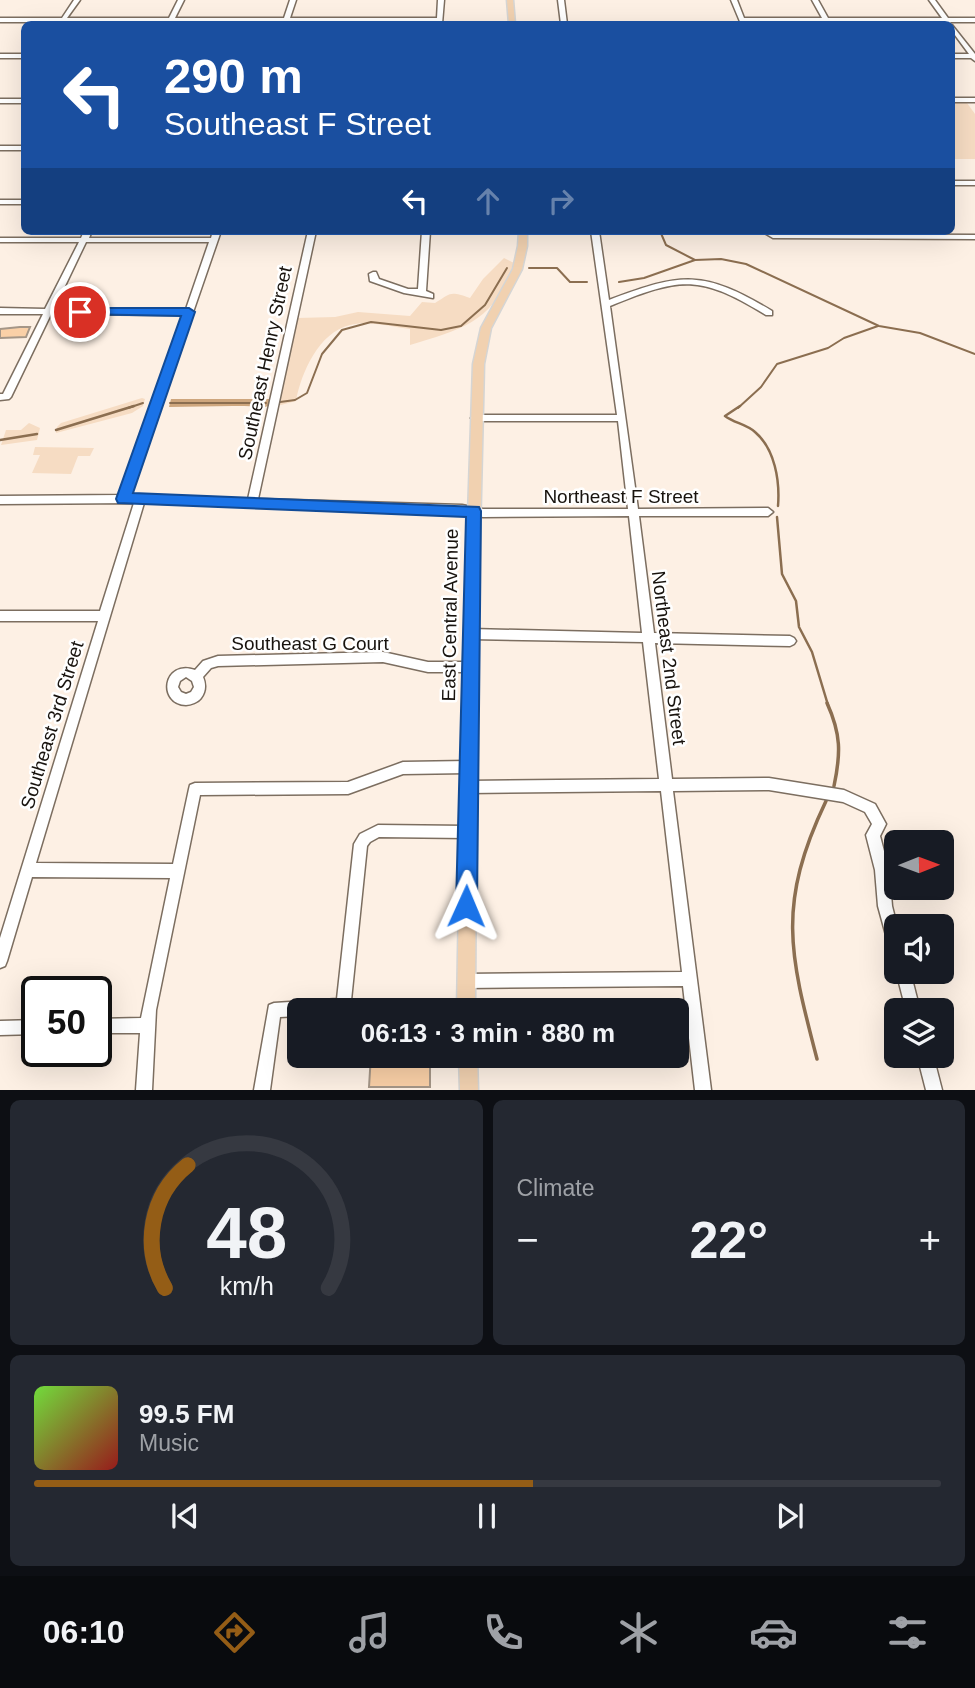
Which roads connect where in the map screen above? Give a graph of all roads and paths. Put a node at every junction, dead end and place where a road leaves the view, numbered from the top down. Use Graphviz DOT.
graph roads {
  1 [pos="77,0"];
  2 [pos="181,0"];
  3 [pos="293,0"];
  4 [pos="442,0"];
  5 [pos="510,0"];
  6 [pos="561,0"];
  7 [pos="734,0"];
  8 [pos="815,0"];
  9 [pos="932,0"];
  10 [pos="64,19"];
  11 [pos="0,20"];
  12 [pos="975,20"];
  13 [pos="117,21"];
  14 [pos="171,21"];
  15 [pos="286,21"];
  16 [pos="439,21"];
  17 [pos="512,21"];
  18 [pos="564,21"];
  19 [pos="743,21"];
  20 [pos="826,21"];
  21 [pos="948,21"];
  22 [pos="955,23"];
  23 [pos="955,31"];
  24 [pos="0,56"];
  25 [pos="21,56"];
  26 [pos="955,56"];
  27 [pos="974,57"];
  28 [pos="955,100"];
  29 [pos="975,100"];
  30 [pos="0,101"];
  31 [pos="21,101"];
  32 [pos="0,148"];
  33 [pos="21,148"];
  34 [pos="955,183"];
  35 [pos="975,183"];
  36 [pos="0,202"];
  37 [pos="21,202"];
  38 [pos="86,235"];
  39 [pos="311,235"];
  40 [pos="426,235"];
  41 [pos="523,235"];
  42 [pos="597,235"];
  43 [pos="772,235"];
  44 [pos="800,235"];
  45 [pos="876,235"];
  46 [pos="215,236"];
  47 [pos="975,237"];
  48 [pos="0,240"];
  49 [pos="373,274"];
  50 [pos="607,304"];
  51 [pos="0,311"];
  52 [pos="48,312"];
  53 [pos="189,312"];
  54 [pos="769,313"];
  55 [pos="3,397"];
  56 [pos="476,418"];
  57 [pos="622,418"];
  58 [pos="124,499"];
  59 [pos="140,499"];
  60 [pos="0,500"];
  61 [pos="252,502"];
  62 [pos="474,511"];
  63 [pos="768,512"];
  64 [pos="633,514"];
  65 [pos="0,616"];
  66 [pos="105,616"];
  67 [pos="471,634"];
  68 [pos="648,638"];
  69 [pos="790,641"];
  70 [pos="470,667"];
  71 [pos="197,675"];
  72 [pos="468,767"];
  73 [pos="667,784"];
  74 [pos="468,787"];
  75 [pos="467,832"];
  76 [pos="28,870"];
  77 [pos="177,871"];
  78 [pos="888,914"];
  79 [pos="0,961"];
  80 [pos="690,979"];
  81 [pos="465,981"];
  82 [pos="466,998"];
  83 [pos="112,1026"];
  84 [pos="148,1026"];
  85 [pos="21,1027"];
  86 [pos="0,1028"];
  87 [pos="468,1068"];
  88 [pos="928,1068"];
  89 [pos="144,1090"];
  90 [pos="262,1090"];
  91 [pos="469,1090"];
  92 [pos="703,1090"];
  93 [pos="934,1090"];
  1 -- 10 [label="street"];
  2 -- 14 [label="street"];
  3 -- 15 [label="street"];
  4 -- 16 [label="street"];
  5 -- 17 [label="main road"];
  6 -- 18 [label="street"];
  7 -- 19 [label="street"];
  8 -- 20 [label="street"];
  9 -- 21 [label="street"];
  10 -- 11 [label="street"];
  10 -- 13 [label="street"];
  12 -- 22 [label="street"];
  23 -- 27 [label="street"];
  24 -- 25 [label="street"];
  26 -- 27 [label="street"];
  28 -- 29 [label="street"];
  30 -- 31 [label="street"];
  32 -- 33 [label="street"];
  34 -- 35 [label="street"];
  36 -- 37 [label="street"];
  38 -- 46 [label="street"];
  38 -- 48 [label="street"];
  38 -- 52 [label="street"];
  39 -- 61 [label="street, Southeast Henry Street"];
  40 -- 49 [label="street"];
  41 -- 56 [label="main road, East Central Avenue"];
  42 -- 50 [label="street, Northeast 2nd Street"];
  43 -- 44 [label="street"];
  45 -- 47 [label="street"];
  46 -- 53 [label="street"];
  50 -- 54 [label="street"];
  50 -- 57 [label="street, Northeast 2nd Street"];
  51 -- 52 [label="street"];
  52 -- 53 [label="street"];
  52 -- 55 [label="street"];
  53 -- 58 [label="street"];
  56 -- 57 [label="street"];
  56 -- 62 [label="main road, East Central Avenue"];
  57 -- 64 [label="street, Northeast 2nd Street"];
  58 -- 59 [label="street, Northeast F Street"];
  58 -- 60 [label="street, Northeast F Street"];
  59 -- 61 [label="street, Northeast F Street"];
  59 -- 66 [label="street, Southeast 3rd Street"];
  61 -- 62 [label="street, Northeast F Street"];
  62 -- 64 [label="street, Northeast F Street"];
  62 -- 67 [label="main road, East Central Avenue"];
  63 -- 64 [label="street, Northeast F Street"];
  64 -- 68 [label="street, Northeast 2nd Street"];
  65 -- 66 [label="street"];
  66 -- 76 [label="street, Southeast 3rd Street"];
  67 -- 68 [label="street"];
  67 -- 70 [label="main road, East Central Avenue"];
  68 -- 69 [label="street"];
  68 -- 73 [label="street, Northeast 2nd Street"];
  70 -- 71 [label="street, Southeast G Court"];
  70 -- 72 [label="main road, East Central Avenue"];
  72 -- 74 [label="main road, East Central Avenue"];
  72 -- 77 [label="street"];
  73 -- 74 [label="street"];
  73 -- 78 [label="street"];
  73 -- 80 [label="street, Northeast 2nd Street"];
  74 -- 75 [label="main road, East Central Avenue"];
  75 -- 81 [label="main road, East Central Avenue"];
  75 -- 90 [label="street"];
  76 -- 77 [label="street"];
  76 -- 79 [label="street, Southeast 3rd Street"];
  77 -- 84 [label="street"];
  80 -- 81 [label="street"];
  80 -- 92 [label="street, Northeast 2nd Street"];
  81 -- 82 [label="main road, East Central Avenue"];
  83 -- 84 [label="street"];
  84 -- 89 [label="street"];
  85 -- 86 [label="street"];
  87 -- 91 [label="main road"];
  88 -- 93 [label="street"];
}
